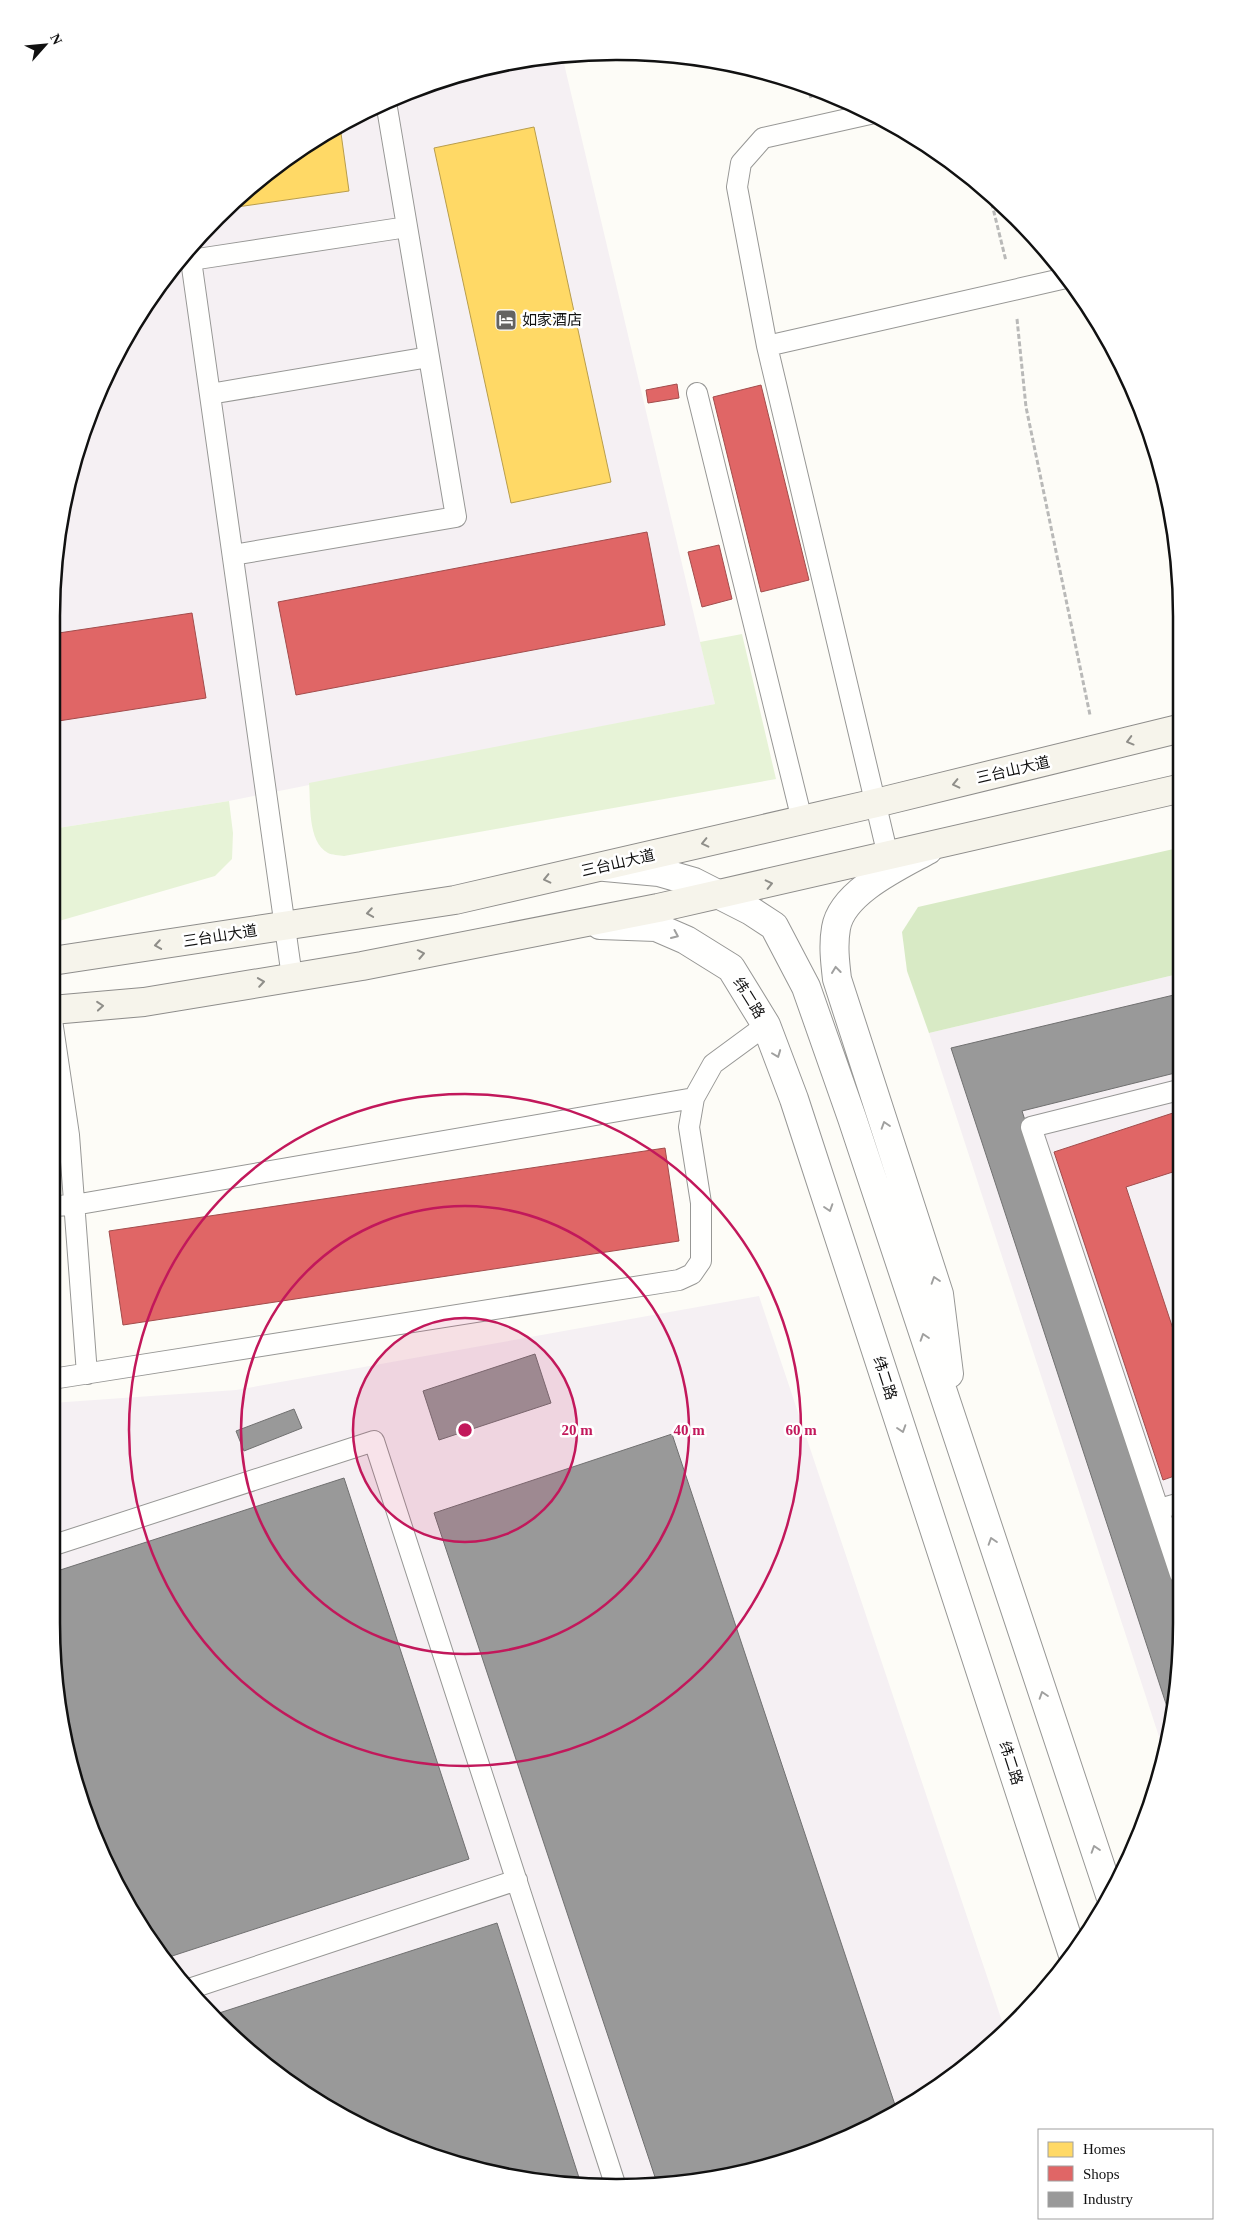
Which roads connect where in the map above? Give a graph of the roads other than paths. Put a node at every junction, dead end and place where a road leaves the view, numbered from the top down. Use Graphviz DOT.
graph roads {
  1 [pos="387,109"];
  2 [pos="861,116"];
  3 [pos="407,226"];
  4 [pos="1059,280"];
  5 [pos="767,346"];
  6 [pos="429,358"];
  7 [pos="697,393"];
  8 [pos="210,394"];
  9 [pos="233,555"];
  10 [pos="1173,730"];
  11 [pos="1173,790"];
  12 [pos="876,803"];
  13 [pos="802,820"];
  14 [pos="940,844"];
  15 [pos="888,856"];
  16 [pos="602,866"];
  17 [pos="719,895"];
  18 [pos="576,924"];
  19 [pos="285,926"];
  20 [pos="60,960"];
  21 [pos="292,977"];
  22 [pos="60,1009"];
  23 [pos="766,1026"];
  24 [pos="60,1074"];
  25 [pos="1173,1092"];
  26 [pos="694,1098"];
  27 [pos="74,1205"];
  28 [pos="60,1206"];
  29 [pos="87,1374"];
  30 [pos="60,1378"];
  31 [pos="956,1432"];
  32 [pos="1173,1505"];
  33 [pos="1159,1509"];
  34 [pos="60,1543"];
  35 [pos="1173,1552"];
  36 [pos="517,1880"];
  37 [pos="1107,1885"];
  38 [pos="1070,1945"];
  39 [pos="196,1987"];
  40 [pos="614,2179"];
  1 -- 3 [label="lane"];
  2 -- 5 [label="lane"];
  3 -- 6 [label="lane"];
  3 -- 8 [label="lane"];
  4 -- 5 [label="lane"];
  5 -- 12 [label="lane"];
  6 -- 8 [label="lane"];
  6 -- 9 [label="lane"];
  7 -- 13 [label="lane"];
  8 -- 9 [label="lane"];
  9 -- 19 [label="lane"];
  10 -- 12 [label="main road, 三台山大道, one-way"];
  11 -- 14 [label="main road"];
  12 -- 13 [label="main road, 三台山大道"];
  12 -- 15 [label="lane"];
  13 -- 16 [label="main road, 三台山大道, one-way"];
  14 -- 15 [label="main road"];
  31 -- 14 [label="street, one-way"];
  17 -- 15 [label="main road, one-way"];
  16 -- 17 [label="street"];
  16 -- 19 [label="main road, 三台山大道, one-way"];
  17 -- 18 [label="main road"];
  31 -- 17 [label="street, one-way"];
  21 -- 18 [label="main road, one-way"];
  18 -- 23 [label="street, 纬二路, one-way"];
  19 -- 20 [label="main road, 三台山大道, one-way"];
  19 -- 21 [label="lane"];
  22 -- 21 [label="main road, one-way"];
  23 -- 26 [label="lane"];
  23 -- 38 [label="street, 纬二路, one-way"];
  24 -- 27 [label="lane"];
  25 -- 33 [label="lane"];
  26 -- 27 [label="lane"];
  26 -- 29 [label="lane"];
  27 -- 28 [label="lane"];
  27 -- 29 [label="lane"];
  29 -- 30 [label="lane"];
  37 -- 31 [label="street, one-way"];
  32 -- 33 [label="lane"];
  33 -- 35 [label="lane"];
  34 -- 36 [label="lane"];
  36 -- 39 [label="lane"];
  36 -- 40 [label="lane"];
}
